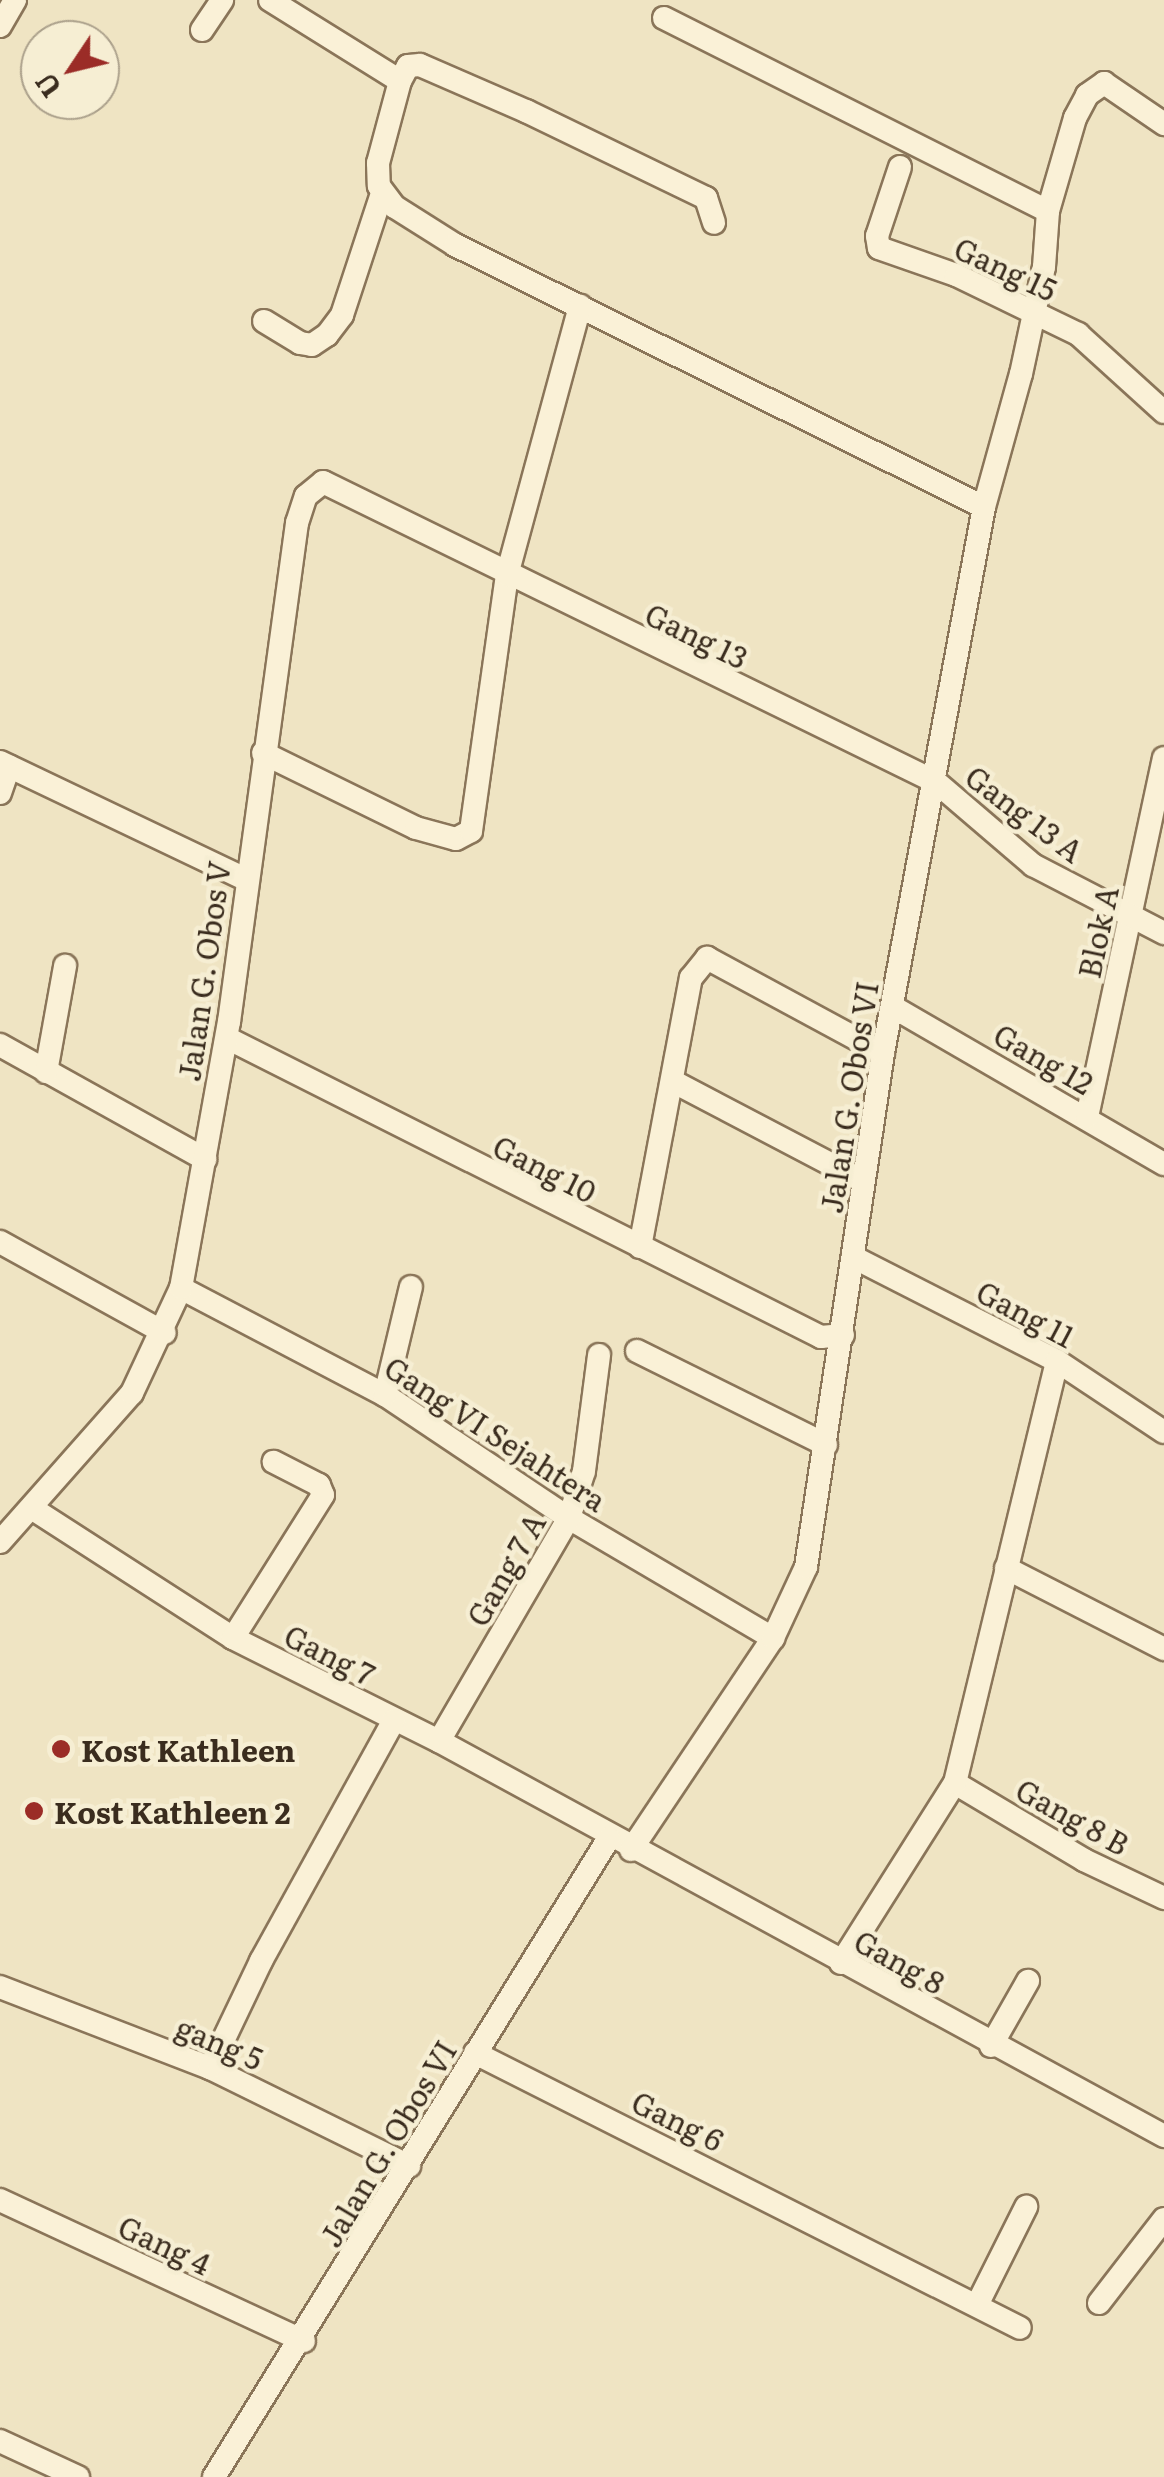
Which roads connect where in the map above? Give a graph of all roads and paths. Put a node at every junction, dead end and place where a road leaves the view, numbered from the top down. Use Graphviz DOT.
graph roads {
  1 [pos="15,0"];
  2 [pos="222,0"];
  3 [pos="270,0"];
  4 [pos="664,18"];
  5 [pos="0,26"];
  6 [pos="202,30"];
  7 [pos="400,81"];
  8 [pos="1164,124"];
  9 [pos="900,166"];
  10 [pos="382,194"];
  11 [pos="1048,210"];
  12 [pos="714,222"];
  13 [pos="580,306"];
  14 [pos="1034,314"];
  15 [pos="264,321"];
  16 [pos="1164,412"];
  17 [pos="984,508"];
  18 [pos="435,535"];
  19 [pos="508,575"];
  20 [pos="264,753"];
  21 [pos="1164,758"];
  22 [pos="4,764"];
  23 [pos="936,782"];
  24 [pos="0,793"];
  25 [pos="247,880"];
  26 [pos="1130,919"];
  27 [pos="1164,933"];
  28 [pos="65,966"];
  29 [pos="893,1007"];
  30 [pos="227,1038"];
  31 [pos="0,1045"];
  32 [pos="883,1053"];
  33 [pos="46,1072"];
  34 [pos="676,1083"];
  35 [pos="1087,1118"];
  36 [pos="205,1159"];
  37 [pos="1164,1164"];
  38 [pos="863,1181"];
  39 [pos="0,1242"];
  40 [pos="640,1247"];
  41 [pos="853,1257"];
  42 [pos="411,1287"];
  43 [pos="182,1288"];
  44 [pos="165,1333"];
  45 [pos="843,1335"];
  46 [pos="637,1351"];
  47 [pos="600,1355"];
  48 [pos="1057,1361"];
  49 [pos="384,1394"];
  50 [pos="1164,1432"];
  51 [pos="826,1445"];
  52 [pos="274,1462"];
  53 [pos="33,1509"];
  54 [pos="569,1518"];
  55 [pos="0,1542"];
  56 [pos="1006,1568"];
  57 [pos="234,1638"];
  58 [pos="774,1638"];
  59 [pos="1164,1648"];
  60 [pos="394,1720"];
  61 [pos="439,1741"];
  62 [pos="955,1783"];
  63 [pos="609,1838"];
  64 [pos="632,1850"];
  65 [pos="1164,1898"];
  66 [pos="841,1963"];
  67 [pos="1028,1980"];
  68 [pos="0,1987"];
  69 [pos="992,2046"];
  70 [pos="475,2053"];
  71 [pos="210,2068"];
  72 [pos="1164,2136"];
  73 [pos="409,2166"];
  74 [pos="0,2200"];
  75 [pos="1026,2208"];
  76 [pos="1164,2220"];
  77 [pos="1099,2303"];
  78 [pos="976,2305"];
  79 [pos="1020,2328"];
  80 [pos="304,2342"];
  81 [pos="0,2441"];
  82 [pos="78,2477"];
  83 [pos="214,2477"];
  1 -- 5 [label="street"];
  2 -- 6 [label="street"];
  3 -- 7 [label="street"];
  4 -- 11 [label="street"];
  7 -- 10 [label="street"];
  7 -- 12 [label="street"];
  8 -- 11 [label="street, Jalan G. Obos VI"];
  9 -- 14 [label="street, Gang 15"];
  10 -- 13 [label="street"];
  10 -- 15 [label="street"];
  11 -- 14 [label="street, Jalan G. Obos VI"];
  13 -- 17 [label="street"];
  13 -- 19 [label="street"];
  14 -- 16 [label="street, Gang 15"];
  14 -- 17 [label="street, Jalan G. Obos VI"];
  17 -- 23 [label="street, Jalan G. Obos VI"];
  18 -- 19 [label="street, Gang 13"];
  18 -- 20 [label="street, Jalan G. Obos V"];
  19 -- 20 [label="street"];
  19 -- 23 [label="street, Gang 13"];
  20 -- 25 [label="street, Jalan G. Obos V"];
  21 -- 26 [label="street, Blok A"];
  22 -- 24 [label="street"];
  22 -- 25 [label="street"];
  23 -- 26 [label="street, Gang 13 A"];
  23 -- 29 [label="street, Jalan G. Obos VI"];
  25 -- 30 [label="street, Jalan G. Obos V"];
  26 -- 27 [label="street, Gang 13 A"];
  26 -- 35 [label="street, Blok A"];
  28 -- 33 [label="street"];
  29 -- 32 [label="street, Jalan G. Obos VI"];
  29 -- 35 [label="street, Gang 12"];
  30 -- 36 [label="street, Jalan G. Obos V"];
  30 -- 40 [label="street, Gang 10"];
  31 -- 33 [label="street"];
  32 -- 34 [label="street"];
  32 -- 38 [label="street, Jalan G. Obos VI"];
  33 -- 36 [label="street"];
  34 -- 38 [label="street"];
  34 -- 40 [label="street"];
  35 -- 37 [label="street, Gang 12"];
  36 -- 43 [label="street, Jalan G. Obos V"];
  38 -- 41 [label="street, Jalan G. Obos VI"];
  39 -- 44 [label="street"];
  40 -- 45 [label="street, Gang 10"];
  41 -- 45 [label="street, Jalan G. Obos VI"];
  41 -- 48 [label="street, Gang 11"];
  42 -- 49 [label="street"];
  43 -- 44 [label="street, Jalan G. Obos V"];
  43 -- 49 [label="street, Gang VI Sejahtera"];
  44 -- 53 [label="street, Jalan G. Obos V"];
  45 -- 51 [label="street, Jalan G. Obos VI"];
  46 -- 51 [label="street"];
  47 -- 54 [label="street, Gang 7 A"];
  48 -- 50 [label="street, Gang 11"];
  48 -- 56 [label="street"];
  49 -- 54 [label="street, Gang VI Sejahtera"];
  51 -- 58 [label="street, Jalan G. Obos VI"];
  52 -- 57 [label="street"];
  53 -- 55 [label="street, Jalan G. Obos V"];
  53 -- 57 [label="street, Gang 7"];
  54 -- 58 [label="street, Gang VI Sejahtera"];
  54 -- 61 [label="street, Gang 7 A"];
  56 -- 59 [label="street"];
  56 -- 62 [label="street"];
  57 -- 60 [label="street, Gang 7"];
  58 -- 64 [label="street, Jalan G. Obos VI"];
  60 -- 61 [label="street, Gang 7"];
  60 -- 71 [label="street"];
  61 -- 63 [label="street, Gang 7"];
  62 -- 65 [label="street, Gang 8 B"];
  62 -- 66 [label="street"];
  63 -- 64 [label="street, Gang 8"];
  63 -- 70 [label="street, Jalan G. Obos VI"];
  64 -- 66 [label="street, Gang 8"];
  66 -- 69 [label="street, Gang 8"];
  67 -- 69 [label="street"];
  68 -- 71 [label="street, gang 5"];
  69 -- 72 [label="street, Gang 8"];
  70 -- 73 [label="street, Jalan G. Obos VI"];
  70 -- 78 [label="street, Gang 6"];
  71 -- 73 [label="street, gang 5"];
  73 -- 80 [label="street, Jalan G. Obos VI"];
  74 -- 80 [label="street, Gang 4"];
  75 -- 78 [label="street"];
  76 -- 77 [label="street"];
  78 -- 79 [label="street, Gang 6"];
  80 -- 83 [label="street, Jalan G. Obos VI"];
  81 -- 82 [label="street"];
}
